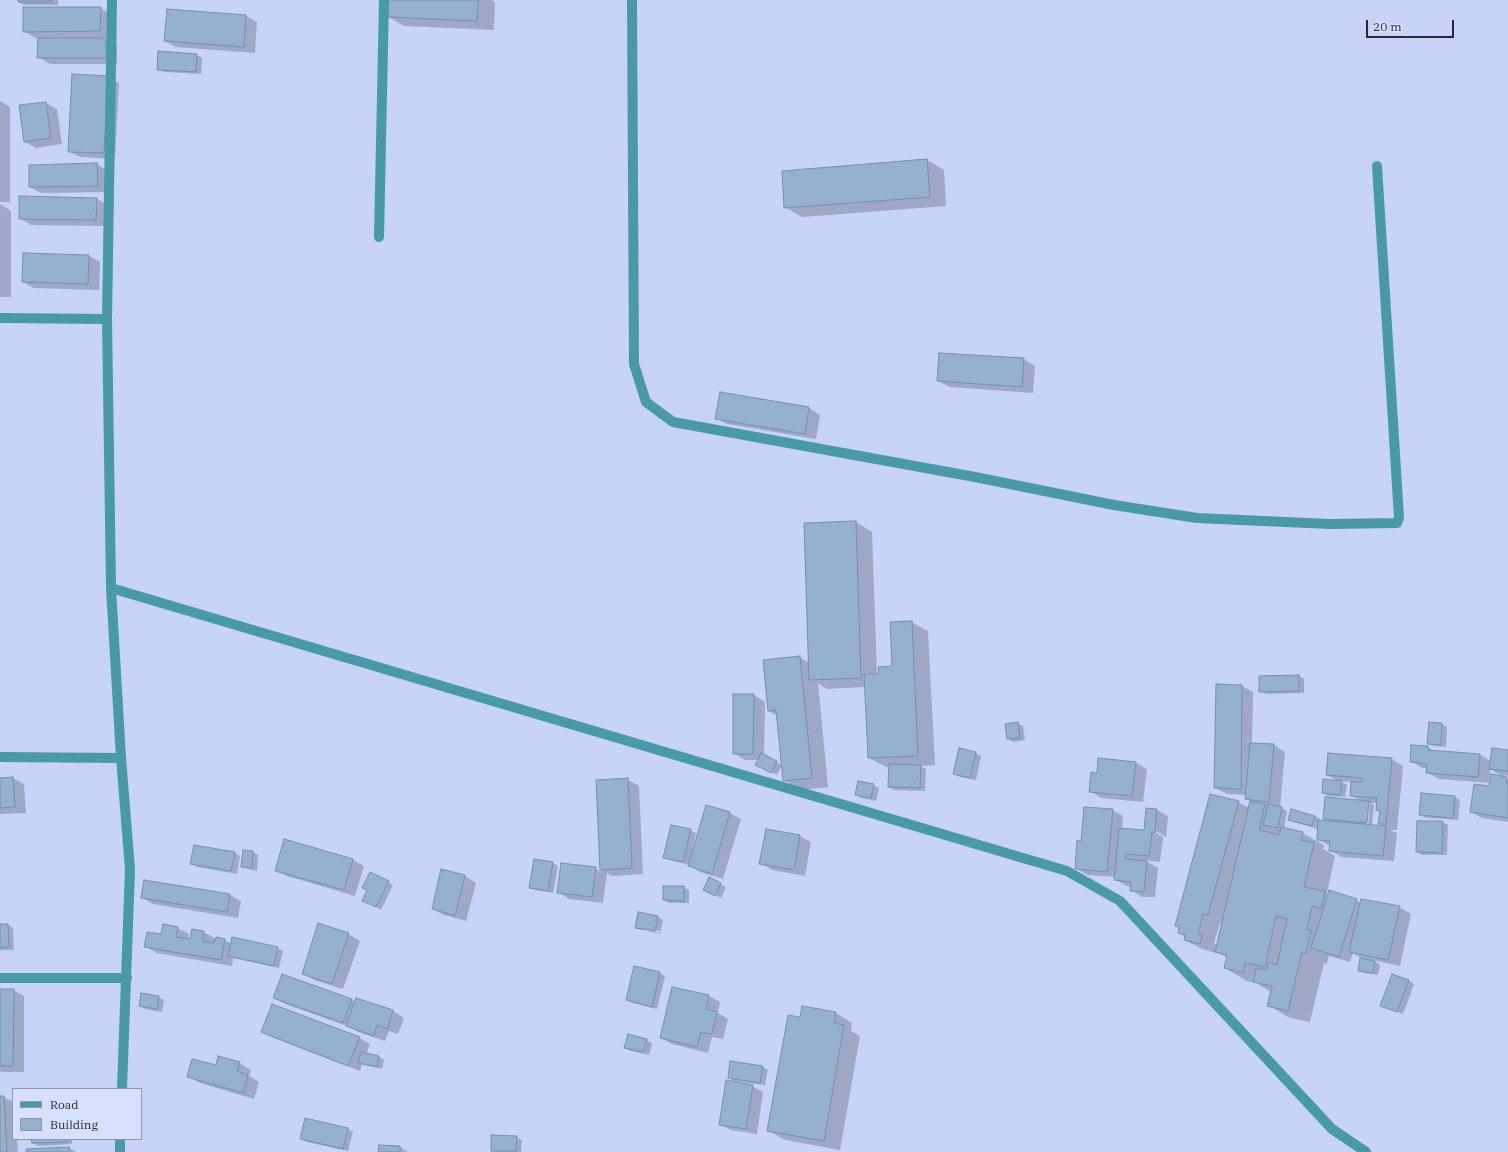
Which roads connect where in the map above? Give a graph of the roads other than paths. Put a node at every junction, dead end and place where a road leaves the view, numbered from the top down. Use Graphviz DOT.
graph roads {
  1 [pos="112,0"];
  2 [pos="384,0"];
  3 [pos="632,0"];
  4 [pos="1377,166"];
  5 [pos="379,237"];
  6 [pos="0,318"];
  7 [pos="107,319"];
  8 [pos="111,588"];
  9 [pos="0,757"];
  10 [pos="121,758"];
  11 [pos="0,978"];
  12 [pos="127,978"];
  13 [pos="122,1088"];
  14 [pos="120,1140"];
  15 [pos="120,1152"];
  16 [pos="1366,1152"];
  1 -- 7 [label="street"];
  2 -- 5 [label="street"];
  3 -- 4 [label="street"];
  6 -- 7 [label="street"];
  7 -- 8 [label="street"];
  8 -- 10 [label="street"];
  8 -- 16 [label="street"];
  9 -- 10 [label="street"];
  10 -- 12 [label="street"];
  11 -- 12 [label="street"];
  12 -- 13 [label="street"];
  14 -- 15 [label="street"];
}
